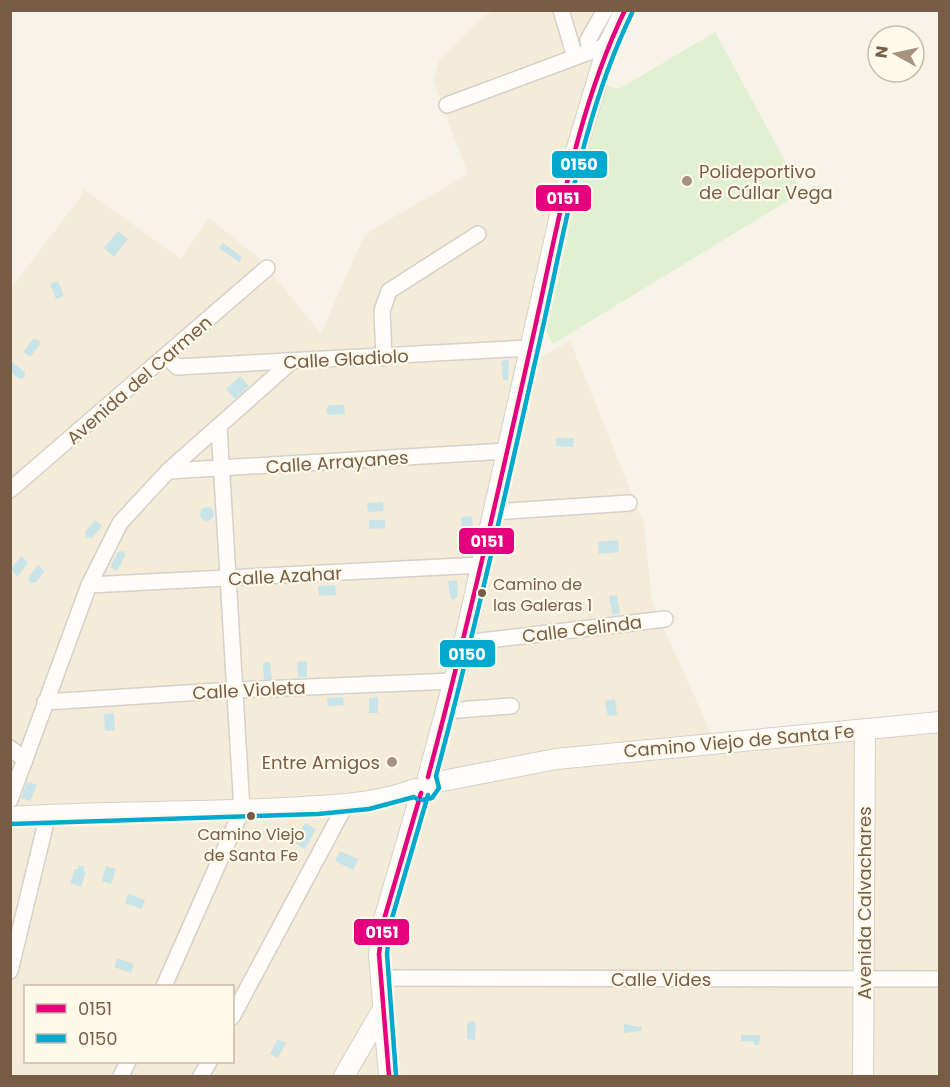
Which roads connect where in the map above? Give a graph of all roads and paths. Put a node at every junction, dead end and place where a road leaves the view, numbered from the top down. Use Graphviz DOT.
graph roads {
  1 [pos="561,10"];
  2 [pos="605,10"];
  3 [pos="625,10"];
  4 [pos="599,48"];
  5 [pos="575,57"];
  6 [pos="447,105"];
  7 [pos="478,234"];
  8 [pos="267,268"];
  9 [pos="530,348"];
  10 [pos="167,357"];
  11 [pos="384,358"];
  12 [pos="291,362"];
  13 [pos="219,427"];
  14 [pos="507,451"];
  15 [pos="221,470"];
  16 [pos="168,471"];
  17 [pos="10,490"];
  18 [pos="629,503"];
  19 [pos="493,512"];
  20 [pos="481,565"];
  21 [pos="228,579"];
  22 [pos="88,585"];
  23 [pos="664,619"];
  24 [pos="464,643"];
  25 [pos="453,681"];
  26 [pos="234,690"];
  27 [pos="45,702"];
  28 [pos="511,706"];
  29 [pos="445,711"];
  30 [pos="939,722"];
  31 [pos="865,730"];
  32 [pos="10,748"];
  33 [pos="25,760"];
  34 [pos="424,785"];
  35 [pos="10,800"];
  36 [pos="346,804"];
  37 [pos="242,810"];
  38 [pos="48,814"];
  39 [pos="10,817"];
  40 [pos="10,971"];
  41 [pos="382,978"];
  42 [pos="864,979"];
  43 [pos="939,979"];
  44 [pos="165,985"];
  45 [pos="383,1010"];
  46 [pos="234,1013"];
  47 [pos="128,1063"];
  48 [pos="208,1063"];
  49 [pos="121,1077"];
  50 [pos="201,1077"];
  51 [pos="344,1077"];
  52 [pos="389,1077"];
  53 [pos="863,1077"];
  1 -- 5 [label="street"];
  2 -- 4 [label="street"];
  3 -- 4 [label="street"];
  4 -- 5 [label="street"];
  4 -- 9 [label="street"];
  5 -- 6 [label="street"];
  7 -- 11 [label="street"];
  8 -- 10 [label="street, Avenida del Carmen"];
  9 -- 11 [label="street, Calle Gladiolo"];
  9 -- 14 [label="street"];
  10 -- 12 [label="street, Calle Gladiolo"];
  10 -- 17 [label="street, Avenida del Carmen"];
  11 -- 12 [label="street, Calle Gladiolo"];
  12 -- 13 [label="street"];
  13 -- 15 [label="street"];
  13 -- 16 [label="street"];
  14 -- 15 [label="street, Calle Arrayanes"];
  14 -- 19 [label="street"];
  15 -- 16 [label="street, Calle Arrayanes"];
  15 -- 21 [label="street"];
  16 -- 22 [label="street"];
  18 -- 19 [label="street"];
  19 -- 20 [label="street"];
  20 -- 21 [label="street, Calle Azahar"];
  20 -- 24 [label="street"];
  21 -- 22 [label="street, Calle Azahar"];
  21 -- 26 [label="street"];
  22 -- 27 [label="street"];
  23 -- 24 [label="street, Calle Celinda"];
  24 -- 25 [label="street"];
  25 -- 26 [label="street, Calle Violeta"];
  25 -- 29 [label="street"];
  26 -- 27 [label="street, Calle Violeta"];
  26 -- 37 [label="street"];
  27 -- 33 [label="street"];
  28 -- 29 [label="street"];
  29 -- 34 [label="street"];
  30 -- 31 [label="street, Camino Viejo de Santa Fe"];
  31 -- 34 [label="street, Camino Viejo de Santa Fe"];
  31 -- 42 [label="street, Avenida Calvachares"];
  32 -- 33 [label="street"];
  33 -- 35 [label="street"];
  34 -- 36 [label="street, Camino Viejo de Santa Fe"];
  34 -- 41 [label="street"];
  36 -- 37 [label="street, Camino Viejo de Santa Fe"];
  36 -- 46 [label="street"];
  37 -- 38 [label="street, Camino Viejo de Santa Fe"];
  37 -- 44 [label="street"];
  38 -- 39 [label="street, Camino Viejo de Santa Fe"];
  38 -- 40 [label="street"];
  41 -- 42 [label="street, Calle Vides"];
  41 -- 45 [label="street"];
  42 -- 43 [label="street, Calle Vides"];
  42 -- 53 [label="street, Avenida Calvachares"];
  45 -- 51 [label="street"];
  45 -- 52 [label="street"];
  47 -- 49 [label="street"];
  48 -- 50 [label="street"];
}
